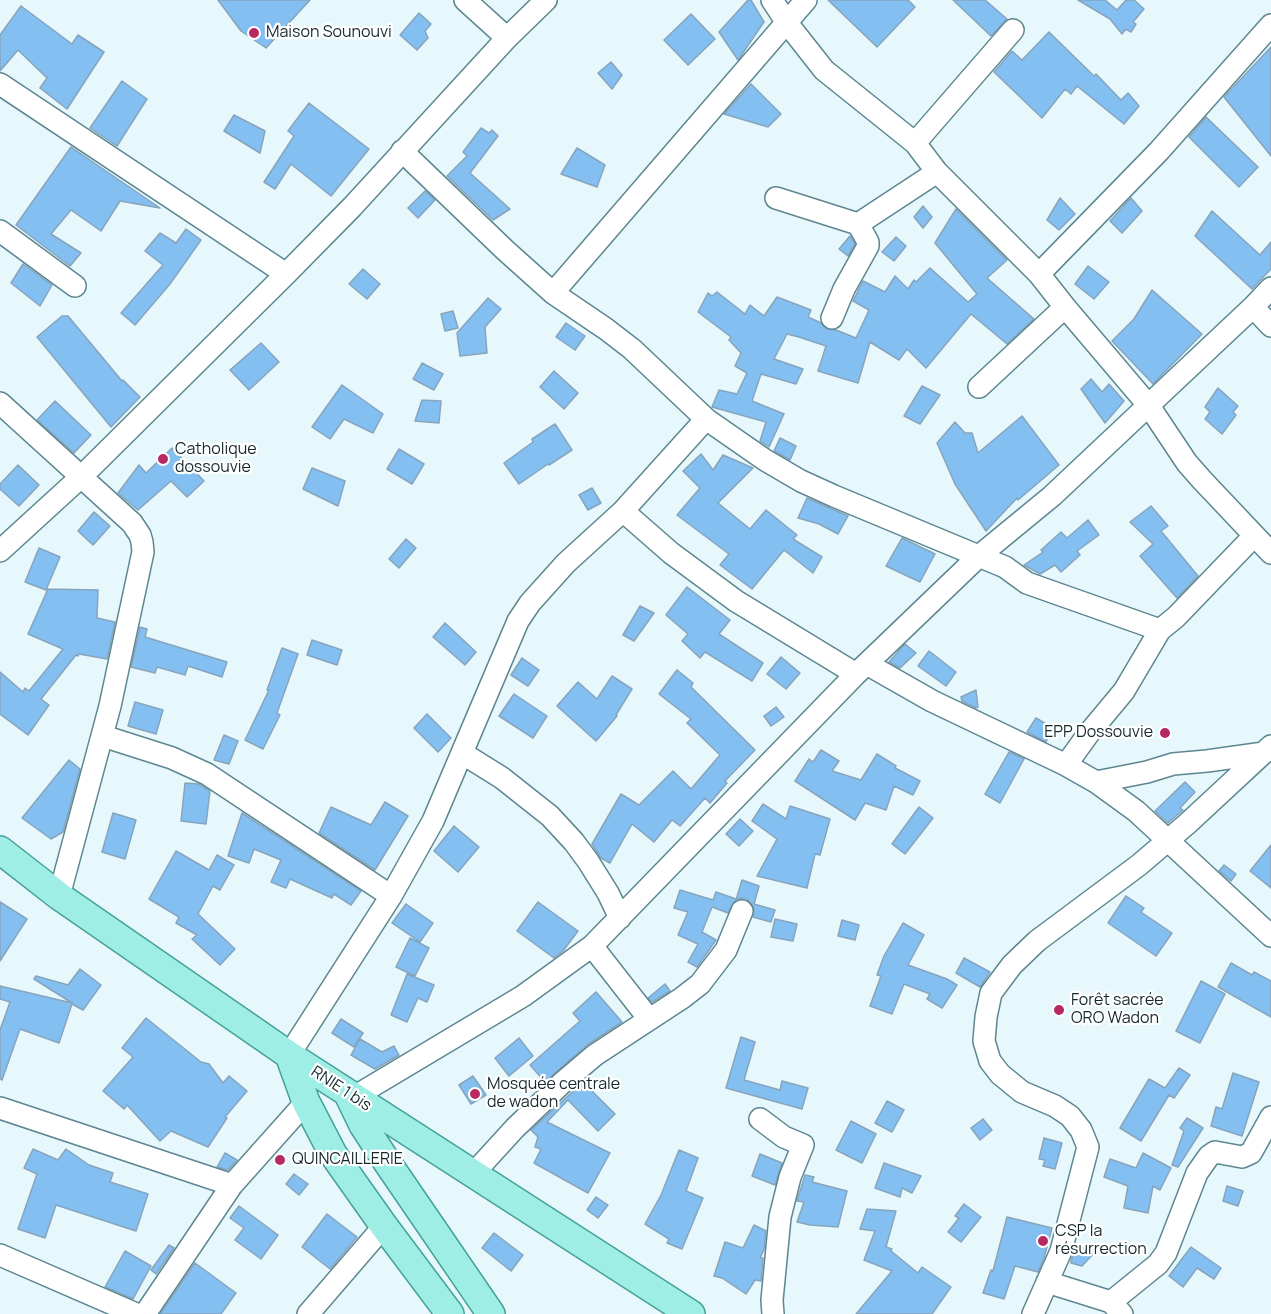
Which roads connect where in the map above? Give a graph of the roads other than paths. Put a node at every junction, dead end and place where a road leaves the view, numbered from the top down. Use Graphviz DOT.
graph roads {
  1 [pos="465,0"];
  2 [pos="546,0"];
  3 [pos="772,0"];
  4 [pos="806,0"];
  5 [pos="787,23"];
  6 [pos="1271,25"];
  7 [pos="1013,30"];
  8 [pos="507,38"];
  9 [pos="0,84"];
  10 [pos="915,142"];
  11 [pos="402,151"];
  12 [pos="937,172"];
  13 [pos="776,198"];
  14 [pos="858,224"];
  15 [pos="0,231"];
  16 [pos="286,274"];
  17 [pos="1039,274"];
  18 [pos="75,286"];
  19 [pos="1271,288"];
  20 [pos="553,293"];
  21 [pos="1253,307"];
  22 [pos="1065,308"];
  23 [pos="832,318"];
  24 [pos="1271,326"];
  25 [pos="979,387"];
  26 [pos="0,403"];
  27 [pos="1149,406"];
  28 [pos="706,419"];
  29 [pos="82,476"];
  30 [pos="623,511"];
  31 [pos="1253,537"];
  32 [pos="0,551"];
  33 [pos="1271,554"];
  34 [pos="979,556"];
  35 [pos="1160,630"];
  36 [pos="861,669"];
  37 [pos="103,736"];
  38 [pos="1267,749"];
  39 [pos="462,753"];
  40 [pos="1066,765"];
  41 [pos="1096,782"];
  42 [pos="1169,840"];
  43 [pos="0,850"];
  44 [pos="59,896"];
  45 [pos="391,896"];
  46 [pos="742,910"];
  47 [pos="620,918"];
  48 [pos="1271,936"];
  49 [pos="592,946"];
  50 [pos="649,1019"];
  51 [pos="289,1055"];
  52 [pos="350,1095"];
  53 [pos="306,1102"];
  54 [pos="0,1108"];
  55 [pos="760,1119"];
  56 [pos="1268,1128"];
  57 [pos="473,1173"];
  58 [pos="232,1185"];
  59 [pos="384,1226"];
  60 [pos="0,1254"];
  61 [pos="1047,1282"];
  62 [pos="1116,1308"];
  63 [pos="136,1314"];
  64 [pos="145,1314"];
  65 [pos="308,1314"];
  66 [pos="450,1314"];
  67 [pos="491,1314"];
  68 [pos="692,1314"];
  69 [pos="773,1314"];
  70 [pos="1033,1314"];
  1 -- 8 [label="street"];
  2 -- 8 [label="street"];
  3 -- 5 [label="street"];
  4 -- 5 [label="street"];
  5 -- 10 [label="street"];
  5 -- 20 [label="street"];
  6 -- 17 [label="street"];
  7 -- 10 [label="street"];
  8 -- 11 [label="street"];
  9 -- 16 [label="street"];
  10 -- 12 [label="street"];
  11 -- 16 [label="street"];
  11 -- 20 [label="street"];
  12 -- 14 [label="street"];
  12 -- 17 [label="street"];
  13 -- 14 [label="street"];
  14 -- 23 [label="street"];
  15 -- 18 [label="street"];
  16 -- 29 [label="street"];
  17 -- 22 [label="street"];
  19 -- 21 [label="street"];
  20 -- 28 [label="street"];
  21 -- 24 [label="street"];
  21 -- 27 [label="street"];
  22 -- 25 [label="street"];
  22 -- 27 [label="street"];
  26 -- 29 [label="street"];
  27 -- 31 [label="street"];
  27 -- 34 [label="street"];
  28 -- 30 [label="street"];
  28 -- 34 [label="street"];
  29 -- 32 [label="street"];
  29 -- 37 [label="street"];
  30 -- 36 [label="street"];
  30 -- 39 [label="street"];
  31 -- 33 [label="street"];
  31 -- 35 [label="street"];
  34 -- 35 [label="street"];
  34 -- 36 [label="street"];
  35 -- 40 [label="street"];
  36 -- 40 [label="street"];
  36 -- 47 [label="street"];
  37 -- 44 [label="street"];
  37 -- 45 [label="street"];
  38 -- 41 [label="street"];
  38 -- 42 [label="street"];
  39 -- 45 [label="street"];
  39 -- 47 [label="street"];
  40 -- 41 [label="street"];
  41 -- 42 [label="street"];
  42 -- 48 [label="street"];
  42 -- 61 [label="street"];
  43 -- 44 [label="main road, RNIE 1 bis"];
  44 -- 51 [label="main road, RNIE 1 bis"];
  45 -- 51 [label="street"];
  46 -- 50 [label="street"];
  47 -- 49 [label="street"];
  49 -- 50 [label="street"];
  49 -- 52 [label="street"];
  50 -- 57 [label="street"];
  51 -- 52 [label="main road, RNIE 1 bis"];
  51 -- 53 [label="main road"];
  52 -- 57 [label="main road, RNIE 1 bis"];
  52 -- 67 [label="main road"];
  53 -- 58 [label="street"];
  53 -- 59 [label="main road"];
  54 -- 58 [label="street"];
  55 -- 69 [label="street"];
  56 -- 62 [label="street"];
  57 -- 68 [label="main road, RNIE 1 bis"];
  58 -- 64 [label="street"];
  59 -- 65 [label="street"];
  59 -- 66 [label="main road"];
  60 -- 63 [label="street"];
  61 -- 62 [label="street"];
  61 -- 70 [label="street"];
}
